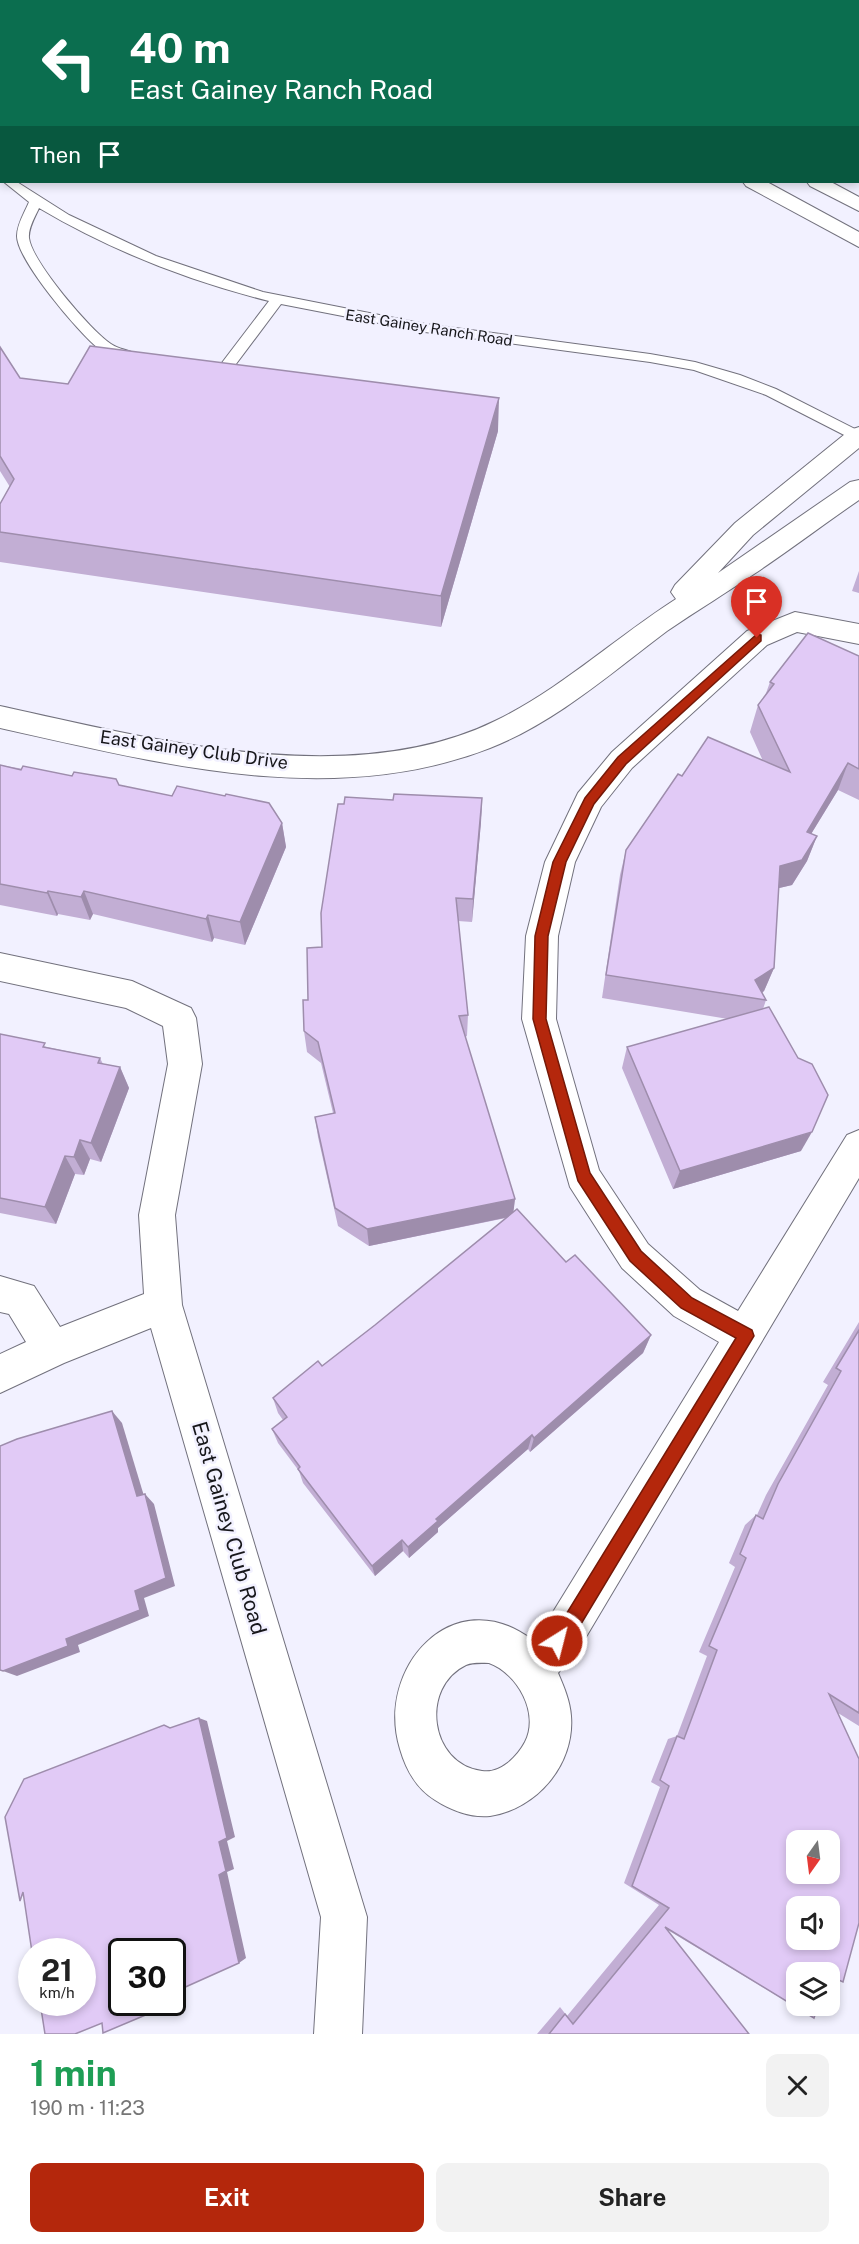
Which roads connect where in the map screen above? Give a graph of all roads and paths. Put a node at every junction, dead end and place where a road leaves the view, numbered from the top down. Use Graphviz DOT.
graph roads {
  1 [pos="11,183"];
  2 [pos="755,183"];
  3 [pos="819,183"];
  4 [pos="36,200"];
  5 [pos="859,205"];
  6 [pos="859,241"];
  7 [pos="277,300"];
  8 [pos="148,360"];
  9 [pos="192,365"];
  10 [pos="858,436"];
  11 [pos="859,488"];
  12 [pos="859,634"];
  13 [pos="644,635"];
  14 [pos="0,717"];
  15 [pos="0,967"];
  16 [pos="859,1146"];
  17 [pos="0,1294"];
  18 [pos="163,1305"];
  19 [pos="746,1336"];
  20 [pos="52,1349"];
  21 [pos="0,1374"];
  22 [pos="533,1670"];
  23 [pos="338,2034"];
  1 -- 4 [label="lane, East Gainey Ranch Road"];
  2 -- 6 [label="street"];
  3 -- 5 [label="street"];
  4 -- 7 [label="lane, East Gainey Ranch Road"];
  4 -- 8 [label="lane"];
  7 -- 9 [label="lane"];
  7 -- 10 [label="lane, East Gainey Ranch Road"];
  10 -- 13 [label="street, East Gainey Club Drive"];
  11 -- 13 [label="street, East Gainey Club Drive"];
  12 -- 19 [label="street"];
  13 -- 14 [label="street, East Gainey Club Drive"];
  15 -- 18 [label="street, East Gainey Club Road"];
  16 -- 19 [label="street"];
  17 -- 20 [label="street"];
  18 -- 20 [label="street"];
  18 -- 23 [label="street, East Gainey Club Road"];
  19 -- 22 [label="street"];
  20 -- 21 [label="street"];
}
